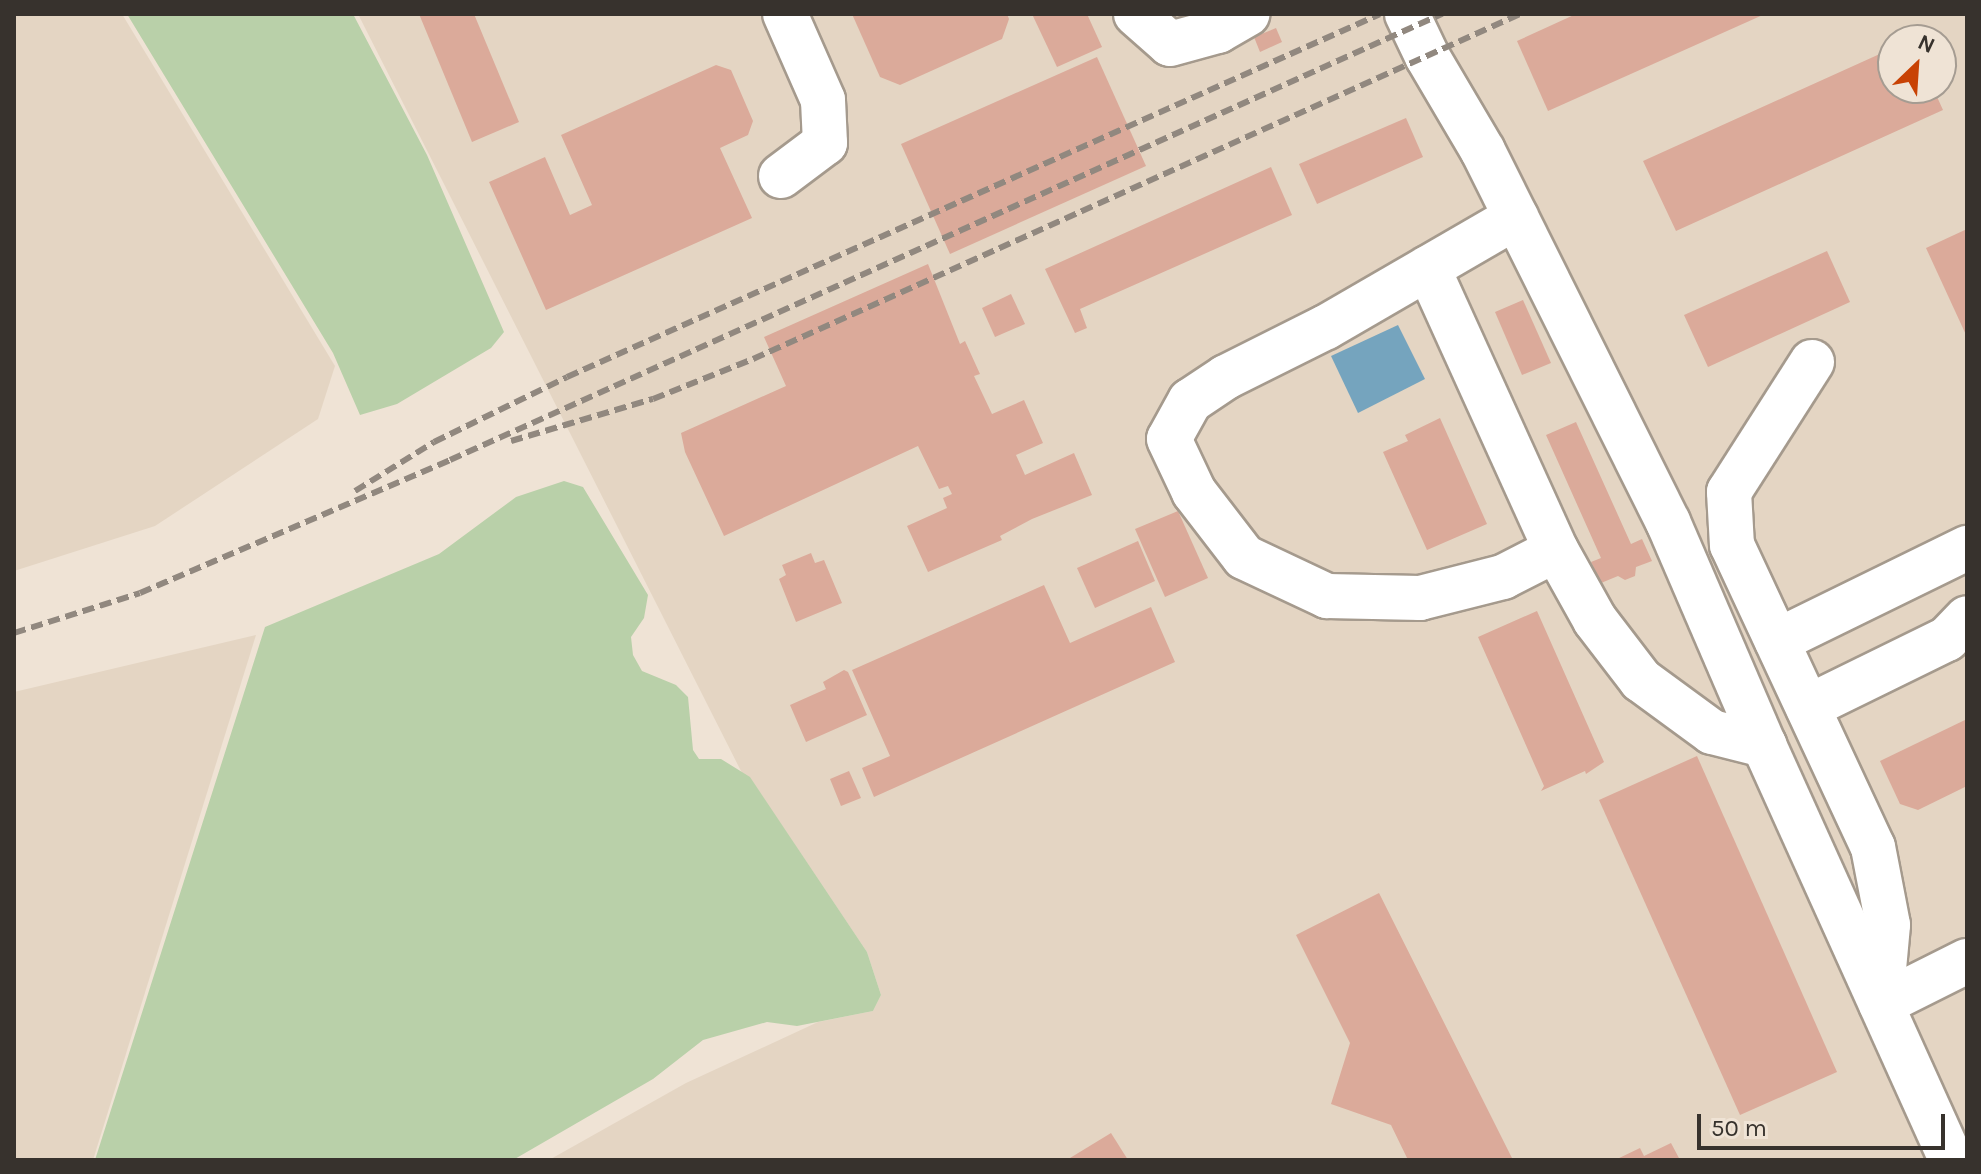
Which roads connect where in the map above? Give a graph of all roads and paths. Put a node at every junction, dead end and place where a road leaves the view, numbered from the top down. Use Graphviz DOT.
graph roads {
  1 [pos="785,14"];
  2 [pos="1136,14"];
  3 [pos="1247,14"];
  4 [pos="1407,14"];
  5 [pos="781,176"];
  6 [pos="1516,217"];
  7 [pos="1428,268"];
  8 [pos="1812,362"];
  9 [pos="1967,548"];
  10 [pos="1556,550"];
  11 [pos="1967,618"];
  12 [pos="1777,641"];
  13 [pos="1808,707"];
  14 [pos="1764,745"];
  15 [pos="1967,961"];
  16 [pos="1881,1004"];
  17 [pos="1948,1151"];
  1 -- 5 [label="lane"];
  2 -- 3 [label="lane"];
  4 -- 6 [label="lane"];
  6 -- 7 [label="lane"];
  6 -- 14 [label="lane"];
  7 -- 10 [label="lane"];
  7 -- 10 [label="lane"];
  8 -- 12 [label="lane"];
  9 -- 12 [label="lane"];
  10 -- 14 [label="lane"];
  11 -- 13 [label="lane"];
  12 -- 13 [label="lane"];
  13 -- 16 [label="lane"];
  14 -- 16 [label="lane"];
  15 -- 16 [label="lane"];
  16 -- 17 [label="lane"];
}
